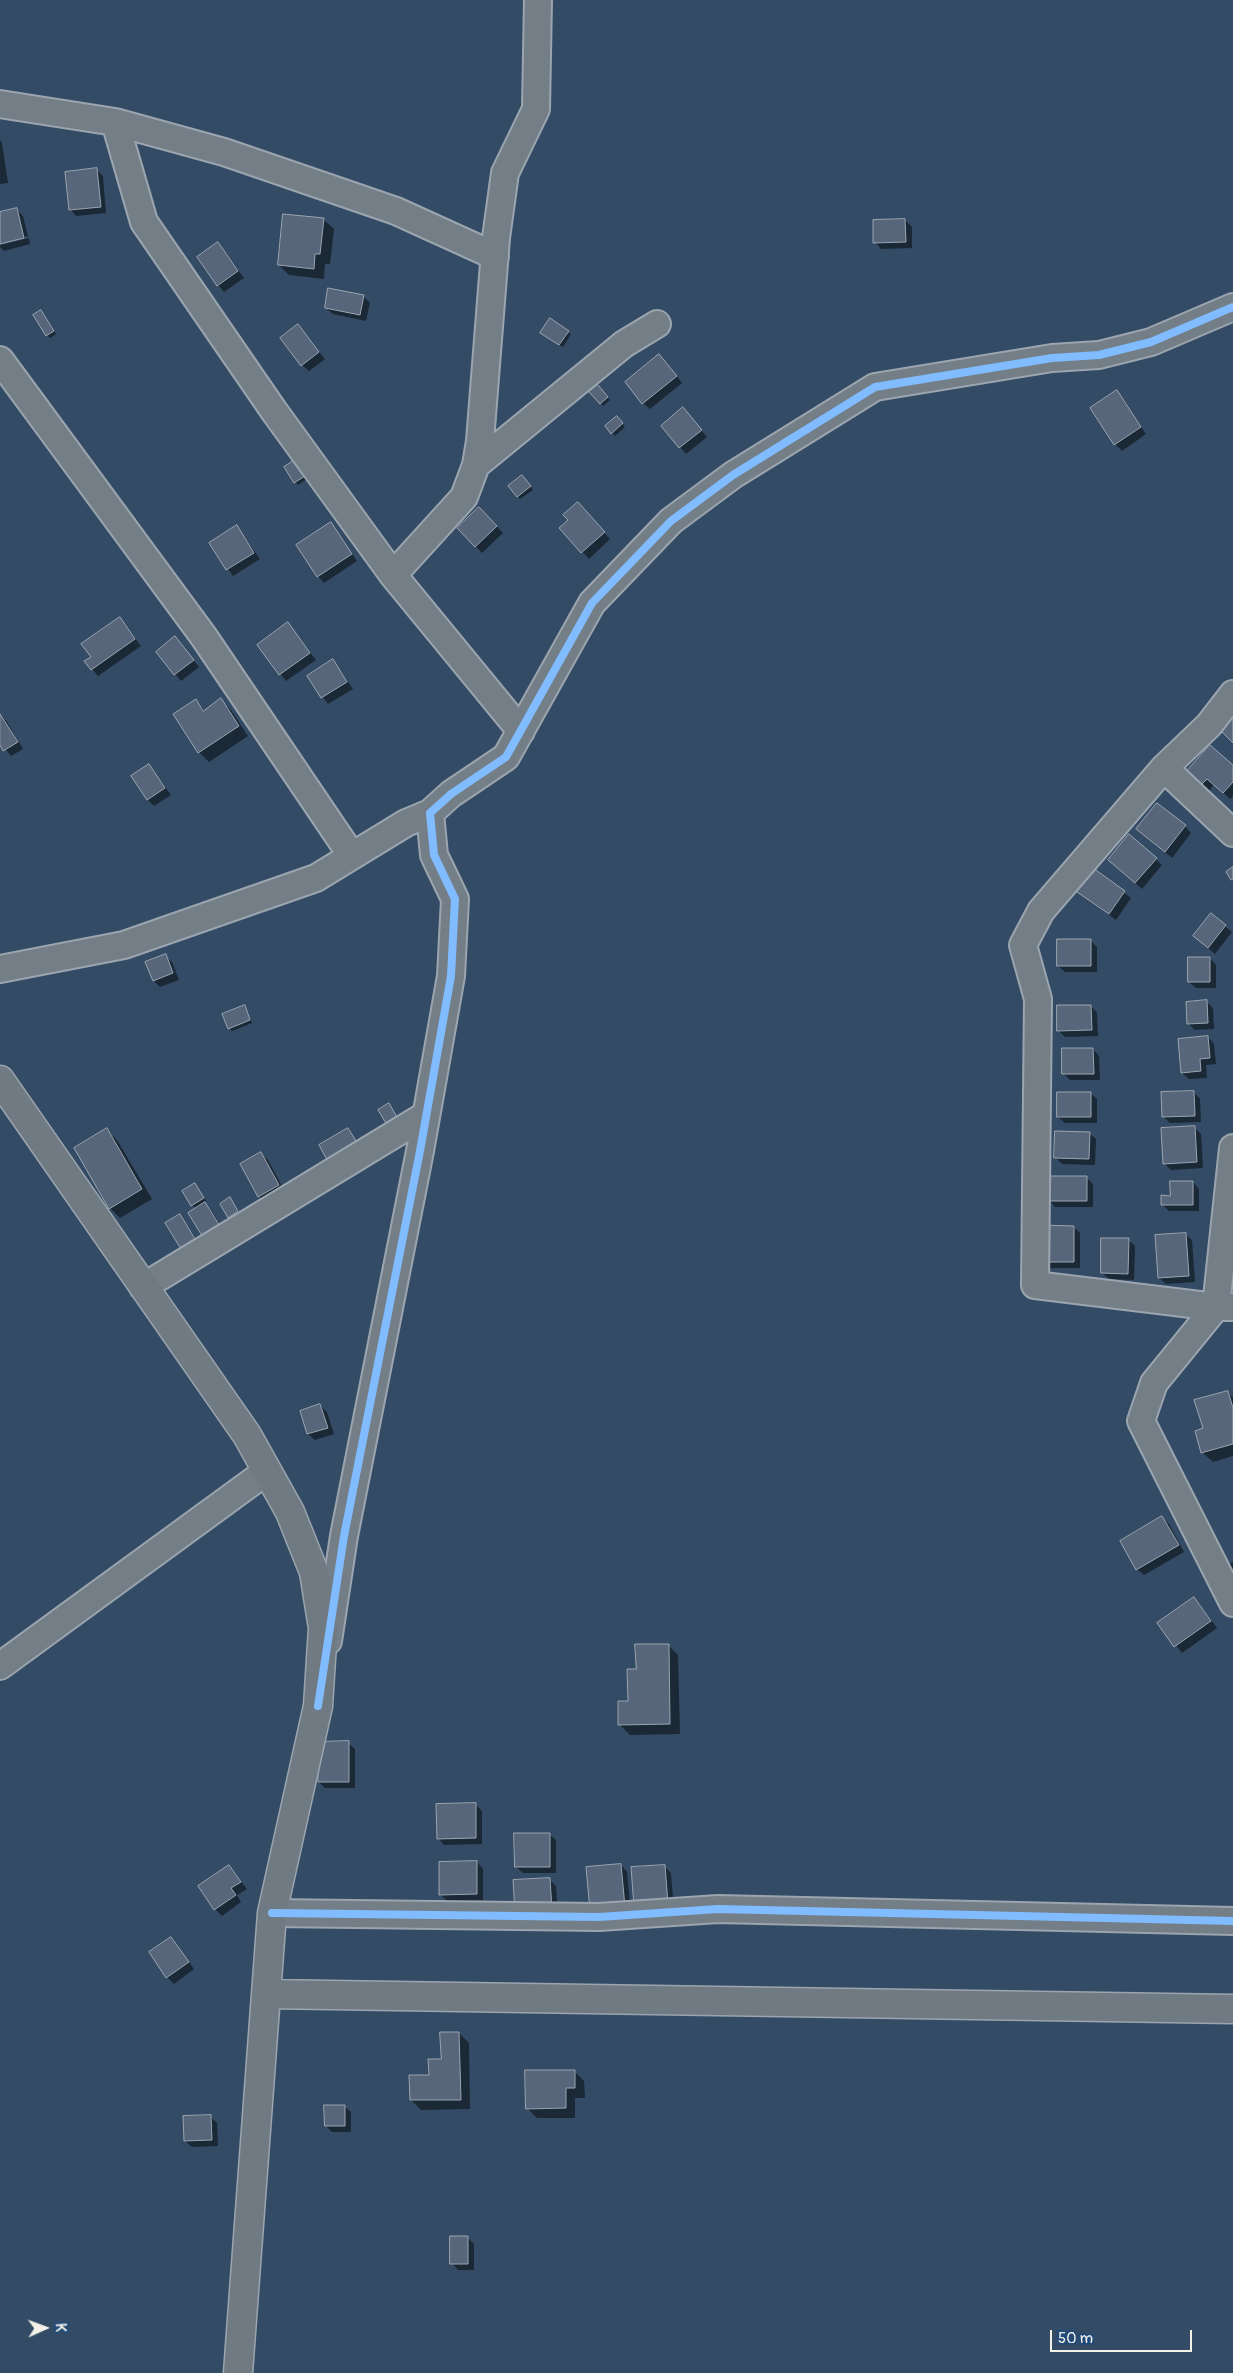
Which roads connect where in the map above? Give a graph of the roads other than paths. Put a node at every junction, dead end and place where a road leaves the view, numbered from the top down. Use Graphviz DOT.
graph roads {
  1 [pos="538,0"];
  2 [pos="0,104"];
  3 [pos="115,122"];
  4 [pos="495,256"];
  5 [pos="1233,307"];
  6 [pos="657,324"];
  7 [pos="0,360"];
  8 [pos="476,465"];
  9 [pos="393,575"];
  10 [pos="1233,694"];
  11 [pos="521,731"];
  12 [pos="1164,768"];
  13 [pos="430,812"];
  14 [pos="1233,833"];
  15 [pos="352,856"];
  16 [pos="0,969"];
  17 [pos="0,1080"];
  18 [pos="426,1115"];
  19 [pos="1233,1148"];
  20 [pos="143,1288"];
  21 [pos="1224,1307"];
  22 [pos="267,1471"];
  23 [pos="1233,1603"];
  24 [pos="0,1666"];
  25 [pos="318,1706"];
  26 [pos="272,1913"];
  27 [pos="1233,1921"];
  28 [pos="266,1994"];
  29 [pos="1233,2008"];
  30 [pos="238,2373"];
  1 -- 4 [label="street"];
  2 -- 3 [label="street"];
  3 -- 4 [label="street"];
  3 -- 9 [label="street"];
  4 -- 8 [label="street"];
  5 -- 11 [label="street"];
  6 -- 8 [label="street"];
  7 -- 15 [label="street"];
  8 -- 9 [label="street"];
  9 -- 11 [label="street"];
  10 -- 12 [label="street"];
  11 -- 13 [label="street"];
  12 -- 14 [label="street"];
  12 -- 21 [label="street"];
  13 -- 15 [label="street"];
  13 -- 18 [label="street"];
  15 -- 16 [label="street"];
  17 -- 20 [label="main road"];
  18 -- 20 [label="street"];
  18 -- 25 [label="street"];
  19 -- 21 [label="street"];
  20 -- 22 [label="main road"];
  21 -- 23 [label="street"];
  22 -- 24 [label="street"];
  22 -- 25 [label="main road"];
  25 -- 26 [label="main road"];
  26 -- 27 [label="street"];
  26 -- 28 [label="main road"];
  28 -- 29 [label="main road"];
  28 -- 30 [label="main road"];
}
